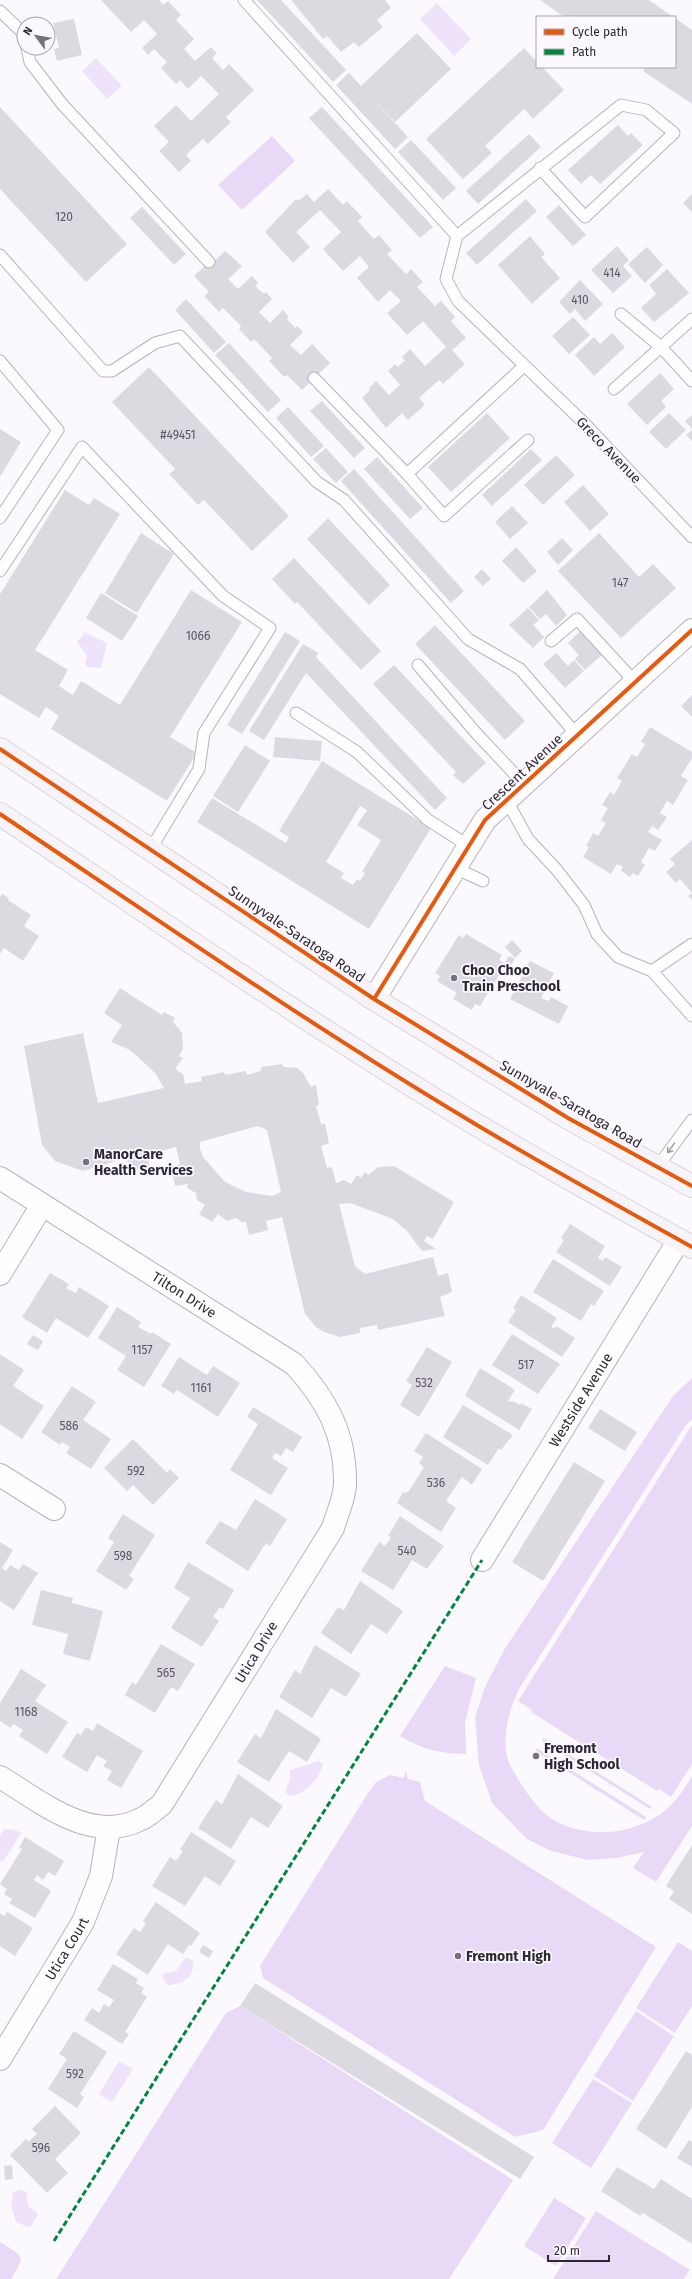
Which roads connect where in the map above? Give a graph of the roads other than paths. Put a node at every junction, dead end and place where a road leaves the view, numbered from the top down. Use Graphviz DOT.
graph roads {
  1 [pos="244,0"];
  2 [pos="0,11"];
  3 [pos="16,26"];
  4 [pos="29,56"];
  5 [pos="540,168"];
  6 [pos="456,236"];
  7 [pos="0,255"];
  8 [pos="209,262"];
  9 [pos="621,314"];
  10 [pos="692,319"];
  11 [pos="661,347"];
  12 [pos="0,361"];
  13 [pos="524,366"];
  14 [pos="314,378"];
  15 [pos="692,381"];
  16 [pos="614,389"];
  17 [pos="528,440"];
  18 [pos="406,474"];
  19 [pos="0,518"];
  20 [pos="692,537"];
  21 [pos="0,572"];
  22 [pos="692,630"];
  23 [pos="551,641"];
  24 [pos="418,665"];
  25 [pos="635,682"];
  26 [pos="296,713"];
  27 [pos="577,735"];
  28 [pos="0,749"];
  29 [pos="524,784"];
  30 [pos="506,801"];
  31 [pos="0,814"];
  32 [pos="468,846"];
  33 [pos="150,850"];
  34 [pos="455,868"];
  35 [pos="483,881"];
  36 [pos="692,944"];
  37 [pos="652,971"];
  38 [pos="374,999"];
  39 [pos="692,1016"];
  40 [pos="692,1120"];
  41 [pos="658,1166"];
  42 [pos="0,1178"];
  43 [pos="692,1186"];
  44 [pos="42,1205"];
  45 [pos="686,1244"];
  46 [pos="0,1274"];
  47 [pos="341,1437"];
  48 [pos="0,1476"];
  49 [pos="54,1509"];
  50 [pos="482,1560"];
  51 [pos="0,1777"];
  52 [pos="109,1828"];
  53 [pos="0,2059"];
  1 -- 6 [label="lane"];
  2 -- 3 [label="lane"];
  4 -- 8 [label="lane"];
  5 -- 5 [label="lane"];
  5 -- 6 [label="lane"];
  6 -- 13 [label="lane, Greco Avenue"];
  7 -- 27 [label="lane"];
  9 -- 11 [label="lane"];
  10 -- 11 [label="lane"];
  11 -- 15 [label="lane"];
  11 -- 16 [label="lane"];
  12 -- 19 [label="lane"];
  13 -- 18 [label="lane"];
  13 -- 20 [label="lane, Greco Avenue"];
  14 -- 18 [label="lane"];
  17 -- 18 [label="lane"];
  21 -- 33 [label="lane"];
  22 -- 25 [label="street, Crescent Avenue"];
  23 -- 25 [label="lane"];
  24 -- 29 [label="lane"];
  25 -- 27 [label="street, Crescent Avenue"];
  26 -- 32 [label="lane"];
  27 -- 29 [label="street, Crescent Avenue"];
  28 -- 33 [label="main road, Sunnyvale-Saratoga Road"];
  29 -- 30 [label="street, Crescent Avenue"];
  30 -- 32 [label="street, Crescent Avenue"];
  30 -- 37 [label="lane"];
  31 -- 45 [label="main road"];
  32 -- 34 [label="street, Crescent Avenue"];
  33 -- 38 [label="main road, Sunnyvale-Saratoga Road"];
  34 -- 35 [label="lane"];
  34 -- 38 [label="street, Crescent Avenue"];
  36 -- 37 [label="lane"];
  37 -- 39 [label="lane"];
  38 -- 41 [label="main road, Sunnyvale-Saratoga Road"];
  40 -- 41 [label="lane, one-way"];
  41 -- 43 [label="main road, Sunnyvale-Saratoga Road"];
  42 -- 44 [label="street, Tilton Drive"];
  44 -- 46 [label="street"];
  44 -- 47 [label="street, Tilton Drive"];
  45 -- 50 [label="street, Westside Avenue"];
  47 -- 52 [label="street, Utica Drive"];
  48 -- 49 [label="street"];
  51 -- 52 [label="street"];
  52 -- 53 [label="street, Utica Court"];
}
